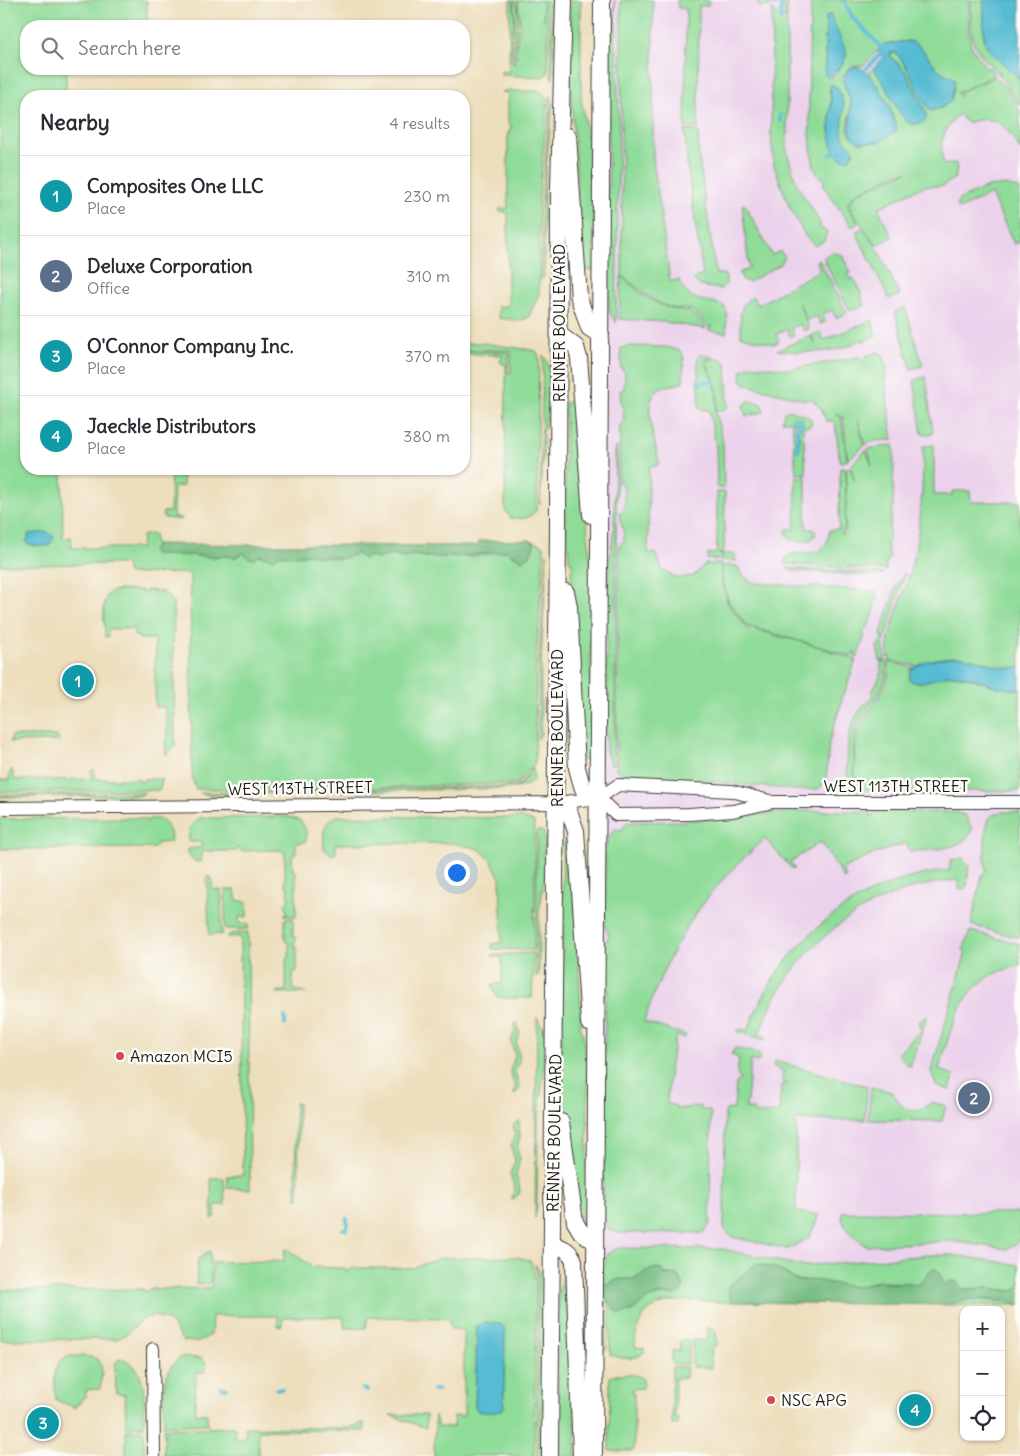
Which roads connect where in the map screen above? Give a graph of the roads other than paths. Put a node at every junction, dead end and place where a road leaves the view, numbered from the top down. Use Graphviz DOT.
graph roads {
  1 [pos="564,0"];
  2 [pos="602,0"];
  3 [pos="562,107"];
  4 [pos="560,335"];
  5 [pos="601,335"];
  6 [pos="600,548"];
  7 [pos="558,552"];
  8 [pos="599,798"];
  9 [pos="556,802"];
  10 [pos="773,802"];
  11 [pos="1020,802"];
  12 [pos="0,808"];
  13 [pos="597,1044"];
  14 [pos="554,1085"];
  15 [pos="596,1242"];
  16 [pos="553,1244"];
  17 [pos="153,1349"];
  18 [pos="154,1456"];
  19 [pos="550,1456"];
  20 [pos="581,1456"];
  21 [pos="594,1456"];
  1 -- 3 [label="main road, RENNER BOULEVARD"];
  2 -- 5 [label="main road"];
  3 -- 4 [label="main road, RENNER BOULEVARD"];
  3 -- 5 [label="main road"];
  4 -- 6 [label="main road"];
  4 -- 7 [label="main road, RENNER BOULEVARD"];
  5 -- 6 [label="main road"];
  6 -- 8 [label="main road"];
  7 -- 8 [label="main road"];
  7 -- 9 [label="main road, RENNER BOULEVARD"];
  8 -- 9 [label="street, WEST 113TH STREET"];
  8 -- 10 [label="street, WEST 113TH STREET"];
  8 -- 10 [label="street, WEST 113TH STREET"];
  8 -- 13 [label="main road"];
  9 -- 12 [label="street, WEST 113TH STREET"];
  9 -- 13 [label="main road"];
  9 -- 14 [label="main road, RENNER BOULEVARD"];
  10 -- 11 [label="street, WEST 113TH STREET"];
  13 -- 15 [label="main road"];
  14 -- 15 [label="main road"];
  14 -- 16 [label="main road, RENNER BOULEVARD"];
  15 -- 21 [label="main road"];
  16 -- 19 [label="main road, RENNER BOULEVARD"];
  16 -- 20 [label="main road"];
  17 -- 18 [label="street"];
}
